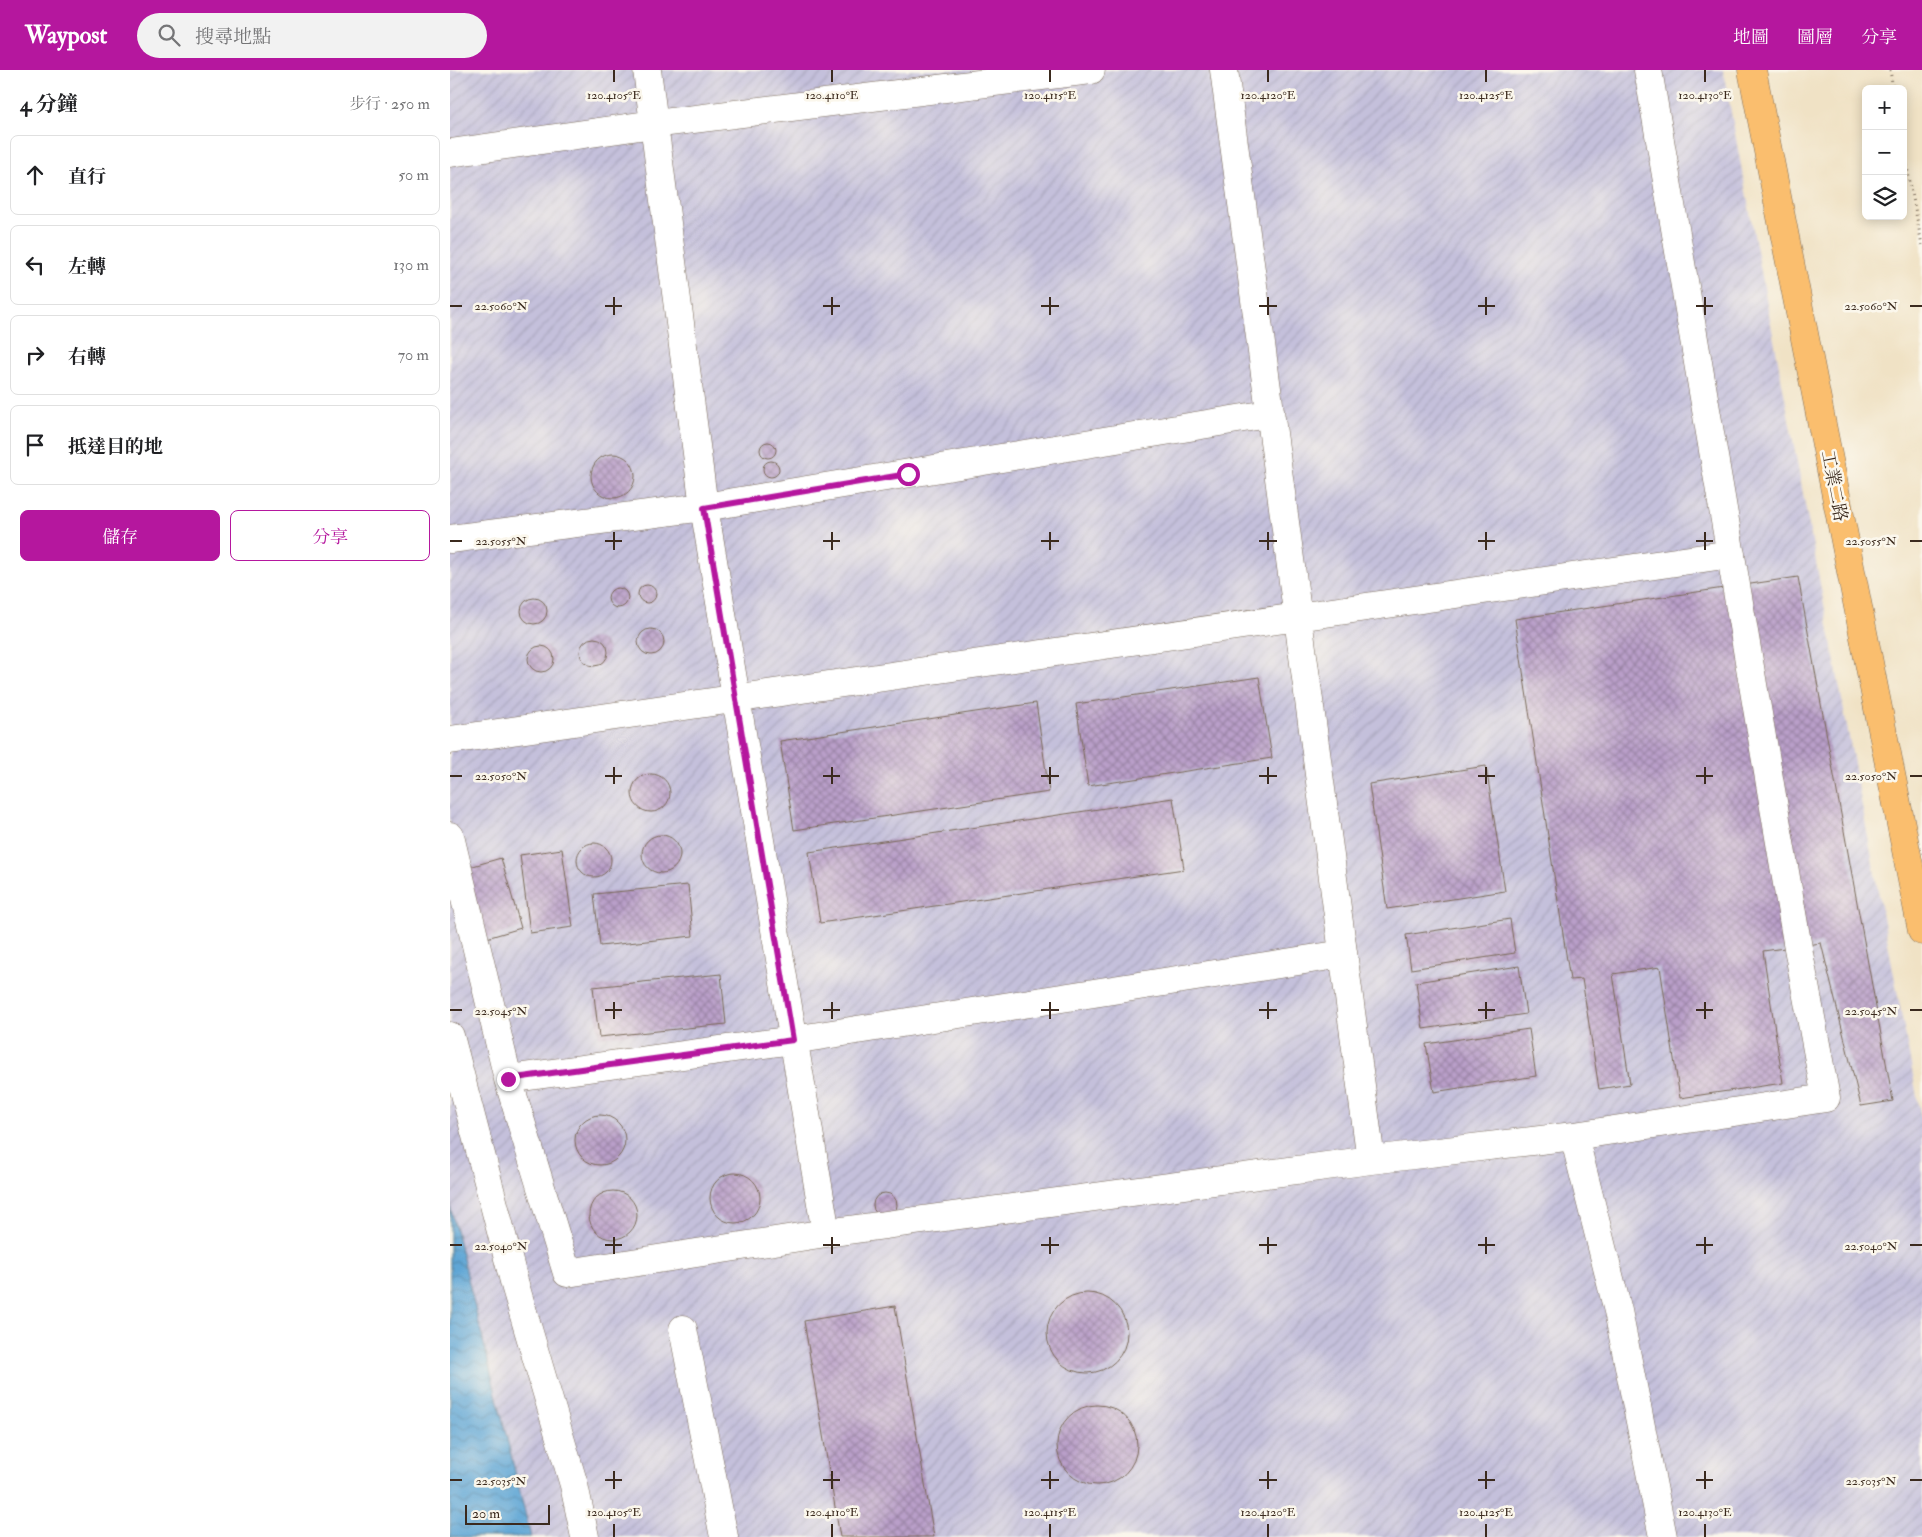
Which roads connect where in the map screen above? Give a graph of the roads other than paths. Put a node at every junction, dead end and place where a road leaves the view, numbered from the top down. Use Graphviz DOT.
graph roads {
  1 [pos="647,70"];
  2 [pos="1091,70"];
  3 [pos="1224,70"];
  4 [pos="1648,70"];
  5 [pos="1752,70"];
  6 [pos="654,124"];
  7 [pos="450,153"];
  8 [pos="1268,414"];
  9 [pos="704,508"];
  10 [pos="450,539"];
  11 [pos="1731,554"];
  12 [pos="1297,616"];
  13 [pos="735,698"];
  14 [pos="450,740"];
  15 [pos="450,836"];
  16 [pos="1922,930"];
  17 [pos="1343,954"];
  18 [pos="450,1036"];
  19 [pos="793,1040"];
  20 [pos="508,1079"];
  21 [pos="1574,1136"];
  22 [pos="1371,1160"];
  23 [pos="826,1233"];
  24 [pos="682,1329"];
  25 [pos="585,1537"];
  26 [pos="724,1537"];
  27 [pos="1663,1537"];
  1 -- 6 [label="street"];
  2 -- 6 [label="street"];
  3 -- 8 [label="street"];
  4 -- 11 [label="street"];
  5 -- 16 [label="main road, 工業二路"];
  6 -- 7 [label="street"];
  6 -- 9 [label="street"];
  8 -- 9 [label="street"];
  8 -- 12 [label="street"];
  9 -- 10 [label="street"];
  9 -- 13 [label="street"];
  11 -- 12 [label="street"];
  11 -- 21 [label="street"];
  12 -- 13 [label="street"];
  12 -- 17 [label="street"];
  13 -- 14 [label="street"];
  13 -- 19 [label="street"];
  15 -- 20 [label="street"];
  17 -- 19 [label="street"];
  17 -- 22 [label="street"];
  18 -- 25 [label="street"];
  19 -- 20 [label="street"];
  19 -- 23 [label="street"];
  20 -- 23 [label="street"];
  21 -- 22 [label="street"];
  21 -- 27 [label="street"];
  22 -- 23 [label="street"];
  24 -- 26 [label="street"];
}
